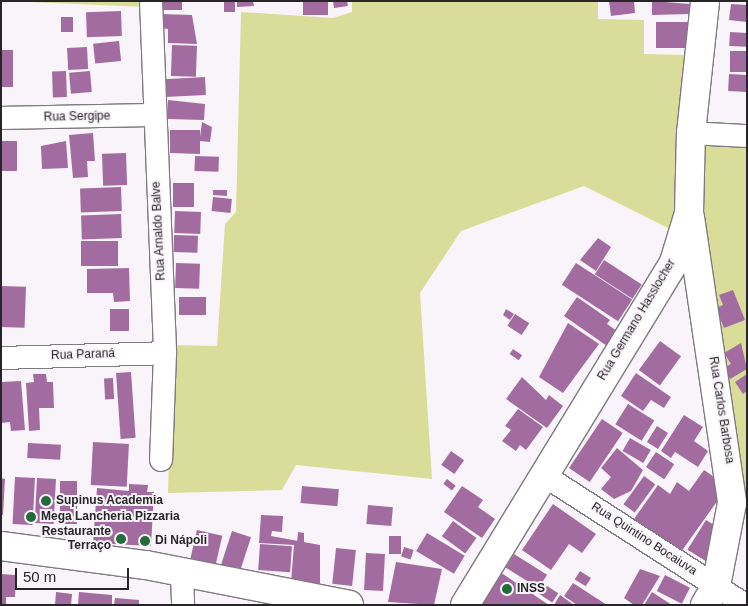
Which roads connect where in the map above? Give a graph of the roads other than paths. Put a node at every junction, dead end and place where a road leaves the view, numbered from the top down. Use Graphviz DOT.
graph roads {
  1 [pos="151,1"];
  2 [pos="705,1"];
  3 [pos="153,116"];
  4 [pos="1,118"];
  5 [pos="691,133"];
  6 [pos="747,136"];
  7 [pos="689,213"];
  8 [pos="674,262"];
  9 [pos="702,284"];
  10 [pos="165,353"];
  11 [pos="1,358"];
  12 [pos="161,460"];
  13 [pos="542,474"];
  14 [pos="1,546"];
  15 [pos="1,559"];
  16 [pos="182,589"];
  17 [pos="710,596"];
  18 [pos="251,605"];
  19 [pos="348,605"];
  20 [pos="464,605"];
  21 [pos="745,605"];
  1 -- 3 [label="street, Rua Arnaldo Balve"];
  2 -- 5 [label="main road, Rua Germano Hasslocher"];
  3 -- 4 [label="street, Rua Sergipe"];
  3 -- 10 [label="street, Rua Arnaldo Balve"];
  5 -- 6 [label="street"];
  5 -- 7 [label="main road, Rua Germano Hasslocher"];
  7 -- 8 [label="main road, Rua Germano Hasslocher"];
  7 -- 9 [label="main road, Rua Carlos Barbosa"];
  8 -- 9 [label="main road"];
  8 -- 13 [label="main road, Rua Germano Hasslocher"];
  9 -- 17 [label="main road, Rua Carlos Barbosa"];
  10 -- 11 [label="street, Rua Paraná"];
  10 -- 12 [label="street, Rua Arnaldo Balve"];
  13 -- 17 [label="street, Rua Quintino Bocaiuva"];
  13 -- 20 [label="main road, Rua Germano Hasslocher"];
  14 -- 16 [label="main road"];
  15 -- 16 [label="main road"];
  16 -- 18 [label="main road"];
  16 -- 19 [label="main road"];
  17 -- 21 [label="street, Rua Quintino Bocaiuva"];
}
